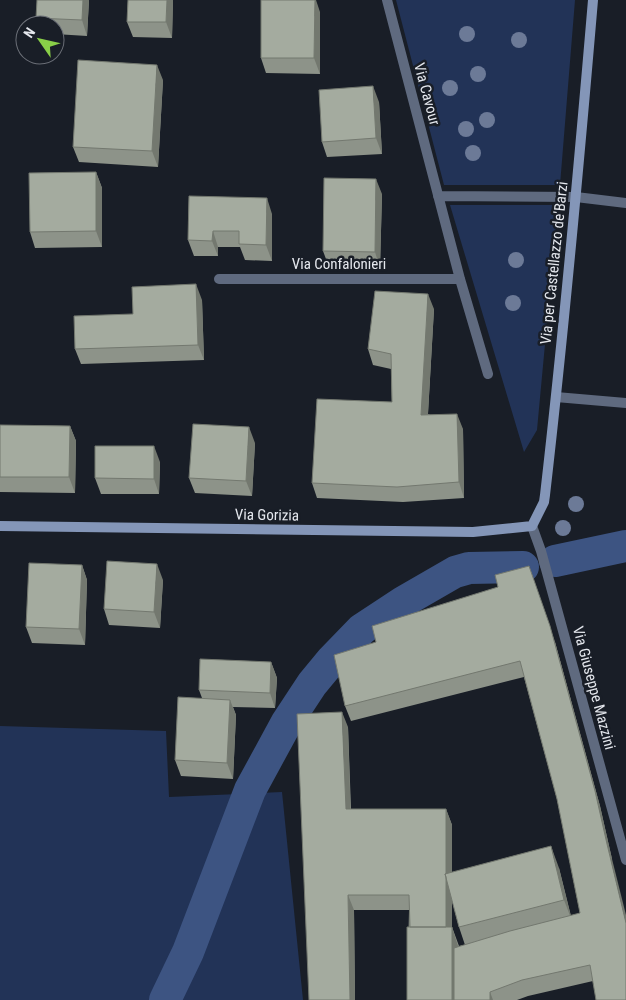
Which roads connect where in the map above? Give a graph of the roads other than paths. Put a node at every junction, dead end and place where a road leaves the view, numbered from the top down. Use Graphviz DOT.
graph roads {
  1 [pos="387,0"];
  2 [pos="593,0"];
  3 [pos="438,196"];
  4 [pos="576,198"];
  5 [pos="626,204"];
  6 [pos="219,279"];
  7 [pos="460,280"];
  8 [pos="488,374"];
  9 [pos="556,397"];
  10 [pos="626,403"];
  11 [pos="0,526"];
  12 [pos="532,526"];
  13 [pos="626,860"];
  1 -- 3 [label="street, Via Cavour"];
  2 -- 4 [label="street, Via per Castellazzo de'Barzi"];
  3 -- 4 [label="street"];
  3 -- 7 [label="street, Via Cavour"];
  4 -- 5 [label="street"];
  4 -- 9 [label="street, Via per Castellazzo de'Barzi"];
  6 -- 7 [label="street, Via Confalonieri"];
  7 -- 8 [label="street, Via Cavour"];
  9 -- 10 [label="street"];
  9 -- 12 [label="street, Via per Castellazzo de'Barzi"];
  11 -- 12 [label="street, Via Gorizia"];
  12 -- 13 [label="street, Via Giuseppe Mazzini"];
}
